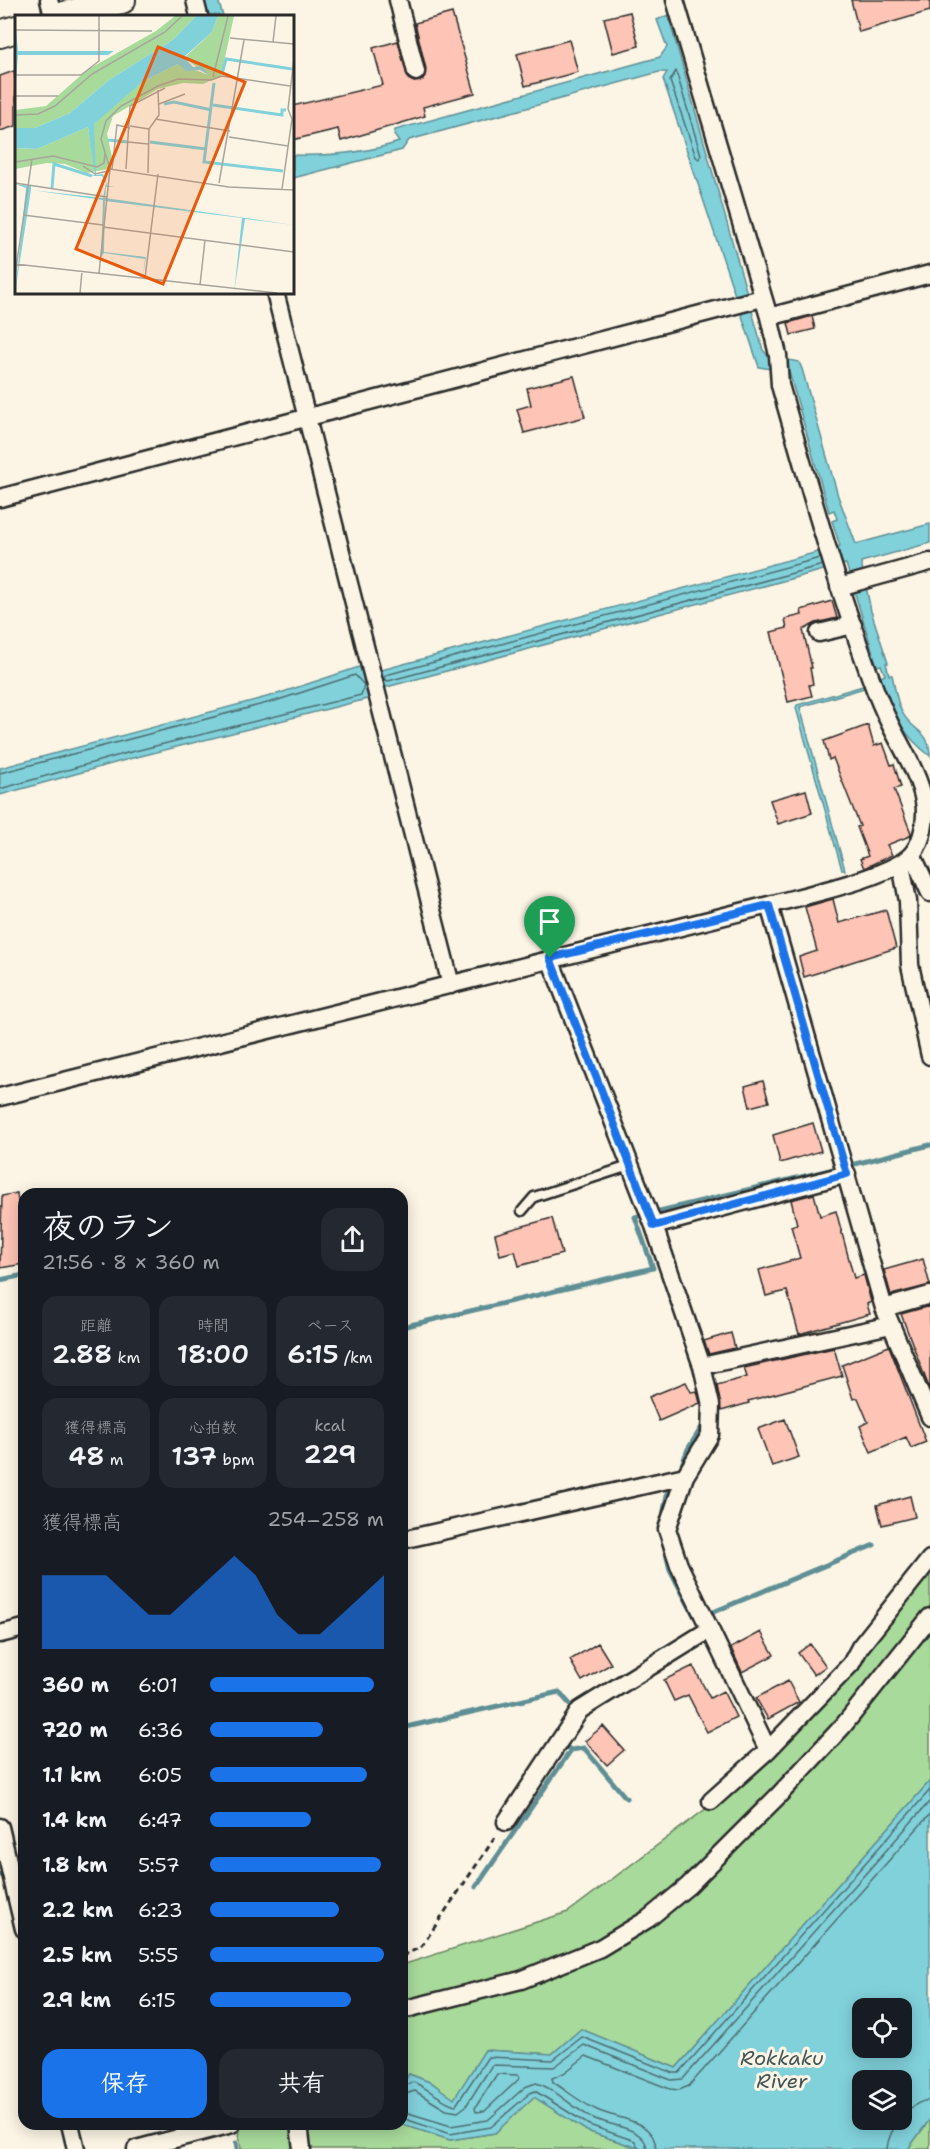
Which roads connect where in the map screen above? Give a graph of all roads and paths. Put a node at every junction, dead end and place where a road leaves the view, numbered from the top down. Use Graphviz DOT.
graph roads {
  1 [pos="49,0"];
  2 [pos="122,0"];
  3 [pos="195,0"];
  4 [pos="398,0"];
  5 [pos="675,0"];
  6 [pos="54,15"];
  7 [pos="64,15"];
  8 [pos="199,15"];
  9 [pos="15,29"];
  10 [pos="0,34"];
  11 [pos="416,72"];
  12 [pos="930,274"];
  13 [pos="276,294"];
  14 [pos="750,302"];
  15 [pos="769,316"];
  16 [pos="308,419"];
  17 [pos="0,498"];
  18 [pos="930,562"];
  19 [pos="837,583"];
  20 [pos="853,625"];
  21 [pos="819,633"];
  22 [pos="926,825"];
  23 [pos="907,859"];
  24 [pos="930,893"];
  25 [pos="769,905"];
  26 [pos="550,958"];
  27 [pos="451,985"];
  28 [pos="930,1056"];
  29 [pos="0,1097"];
  30 [pos="629,1166"];
  31 [pos="846,1169"];
  32 [pos="522,1211"];
  33 [pos="651,1217"];
  34 [pos="930,1295"];
  35 [pos="884,1308"];
  36 [pos="891,1325"];
  37 [pos="702,1366"];
  38 [pos="930,1417"];
  39 [pos="677,1477"];
  40 [pos="408,1539"];
  41 [pos="930,1559"];
  42 [pos="930,1617"];
  43 [pos="705,1619"];
  44 [pos="18,1630"];
  45 [pos="0,1634"];
  46 [pos="768,1750"];
  47 [pos="711,1801"];
  48 [pos="506,1822"];
  49 [pos="0,1827"];
  50 [pos="18,1903"];
  51 [pos="408,1953"];
  52 [pos="408,2008"];
  53 [pos="71,2130"];
  54 [pos="209,2130"];
  55 [pos="300,2130"];
  56 [pos="76,2149"];
  57 [pos="136,2149"];
  58 [pos="302,2149"];
  1 -- 6 [label="street"];
  2 -- 7 [label="main road"];
  3 -- 8 [label="street"];
  4 -- 11 [label="street"];
  5 -- 14 [label="street"];
  9 -- 10 [label="main road"];
  12 -- 15 [label="street"];
  13 -- 16 [label="street"];
  14 -- 15 [label="street"];
  14 -- 16 [label="street"];
  15 -- 19 [label="street"];
  16 -- 17 [label="street"];
  16 -- 27 [label="street"];
  18 -- 19 [label="street"];
  19 -- 20 [label="street"];
  20 -- 21 [label="street"];
  20 -- 22 [label="street"];
  22 -- 23 [label="street"];
  23 -- 24 [label="street"];
  23 -- 25 [label="street"];
  23 -- 28 [label="street"];
  25 -- 26 [label="street"];
  25 -- 31 [label="street"];
  26 -- 27 [label="street"];
  26 -- 30 [label="street"];
  27 -- 29 [label="street"];
  30 -- 32 [label="lane"];
  30 -- 33 [label="street"];
  31 -- 33 [label="street"];
  31 -- 35 [label="street"];
  33 -- 37 [label="street"];
  34 -- 35 [label="street"];
  35 -- 36 [label="street"];
  36 -- 37 [label="street"];
  36 -- 38 [label="street"];
  37 -- 39 [label="street"];
  39 -- 40 [label="street"];
  39 -- 43 [label="street"];
  41 -- 46 [label="street"];
  42 -- 52 [label="street"];
  43 -- 46 [label="street"];
  43 -- 48 [label="street"];
  44 -- 45 [label="street"];
  46 -- 47 [label="street"];
  48 -- 51 [label="path"];
  49 -- 50 [label="street"];
  53 -- 56 [label="street"];
  54 -- 57 [label="street"];
  55 -- 58 [label="street"];
}
